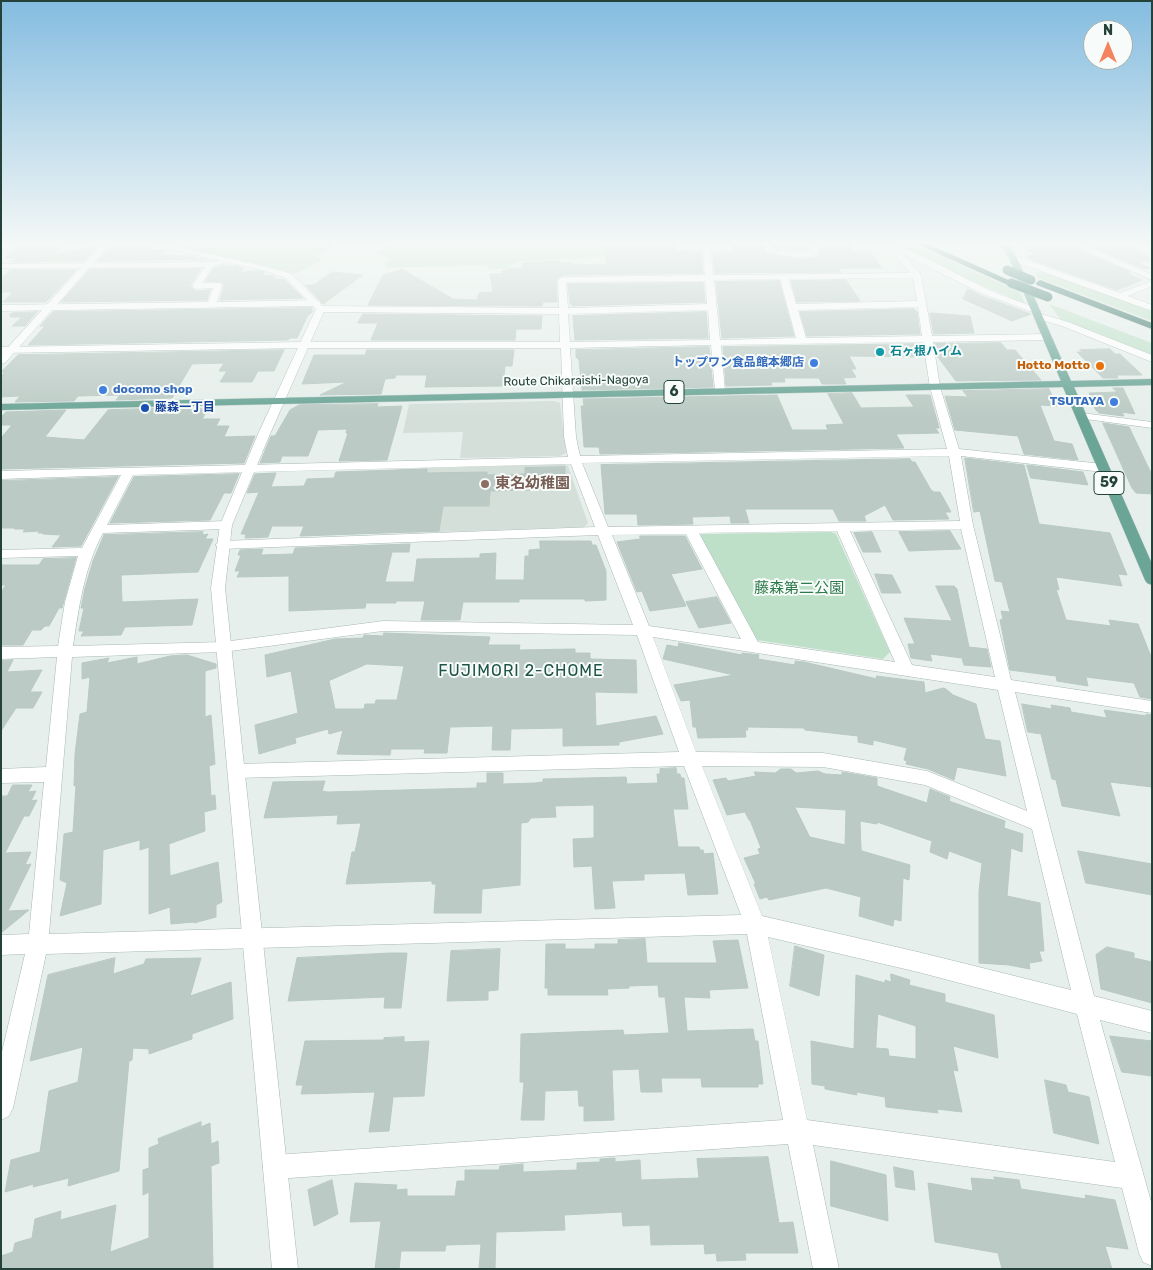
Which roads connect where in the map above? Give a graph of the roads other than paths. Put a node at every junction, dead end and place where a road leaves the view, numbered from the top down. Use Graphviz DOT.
graph roads {
  1 [pos="57,300"];
  2 [pos="213,300"];
  3 [pos="313,300"];
  4 [pos="563,300"];
  5 [pos="711,300"];
  6 [pos="792,300"];
  7 [pos="921,300"];
  8 [pos="1008,300"];
  9 [pos="1031,300"];
  10 [pos="1085,300"];
  11 [pos="1132,300"];
  12 [pos="922,304"];
  13 [pos="211,305"];
  14 [pos="319,306"];
  15 [pos="711,307"];
  16 [pos="794,307"];
  17 [pos="1,308"];
  18 [pos="50,308"];
  19 [pos="1152,308"];
  20 [pos="564,310"];
  21 [pos="1036,313"];
  22 [pos="1152,326"];
  23 [pos="1046,337"];
  24 [pos="928,339"];
  25 [pos="802,341"];
  26 [pos="715,342"];
  27 [pos="304,345"];
  28 [pos="566,345"];
  29 [pos="6,350"];
  30 [pos="1152,359"];
  31 [pos="1,361"];
  32 [pos="1152,382"];
  33 [pos="1068,385"];
  34 [pos="935,387"];
  35 [pos="720,391"];
  36 [pos="568,395"];
  37 [pos="279,401"];
  38 [pos="1,406"];
  39 [pos="1082,416"];
  40 [pos="1152,425"];
  41 [pos="954,452"];
  42 [pos="575,460"];
  43 [pos="1103,468"];
  44 [pos="248,469"];
  45 [pos="129,472"];
  46 [pos="1,475"];
  47 [pos="226,525"];
  48 [pos="967,525"];
  49 [pos="842,527"];
  50 [pos="98,529"];
  51 [pos="690,529"];
  52 [pos="602,530"];
  53 [pos="222,545"];
  54 [pos="86,552"];
  55 [pos="1,554"];
  56 [pos="1152,580"];
  57 [pos="643,630"];
  58 [pos="752,645"];
  59 [pos="223,647"];
  60 [pos="65,651"];
  61 [pos="1,653"];
  62 [pos="906,669"];
  63 [pos="1005,686"];
  64 [pos="1152,707"];
  65 [pos="690,759"];
  66 [pos="237,771"];
  67 [pos="54,774"];
  68 [pos="1,776"];
  69 [pos="1040,824"];
  70 [pos="755,924"];
  71 [pos="252,938"];
  72 [pos="38,943"];
  73 [pos="1,945"];
  74 [pos="1085,1004"];
  75 [pos="1152,1022"];
  76 [pos="1,1108"];
  77 [pos="799,1130"];
  78 [pos="275,1167"];
  79 [pos="1130,1177"];
  80 [pos="1152,1254"];
  81 [pos="285,1269"];
  82 [pos="826,1269"];
  1 -- 18 [label="street"];
  2 -- 13 [label="street"];
  3 -- 14 [label="street"];
  4 -- 20 [label="street"];
  5 -- 15 [label="street"];
  6 -- 16 [label="street"];
  7 -- 12 [label="street"];
  8 -- 21 [label="street"];
  9 -- 21 [label="main road, 59"];
  10 -- 22 [label="highway, bridge"];
  11 -- 19 [label="street"];
  12 -- 16 [label="street"];
  12 -- 24 [label="street"];
  13 -- 14 [label="street"];
  13 -- 18 [label="street"];
  14 -- 20 [label="street"];
  14 -- 27 [label="street"];
  15 -- 20 [label="street"];
  15 -- 26 [label="street"];
  16 -- 25 [label="street"];
  17 -- 18 [label="street"];
  18 -- 29 [label="street"];
  20 -- 28 [label="street"];
  21 -- 23 [label="main road, 59"];
  21 -- 30 [label="street"];
  23 -- 24 [label="street"];
  23 -- 33 [label="main road, 59"];
  24 -- 25 [label="street"];
  24 -- 34 [label="street"];
  25 -- 26 [label="street"];
  26 -- 28 [label="street"];
  26 -- 35 [label="street"];
  27 -- 28 [label="street"];
  27 -- 29 [label="street"];
  27 -- 37 [label="street"];
  28 -- 36 [label="street"];
  29 -- 31 [label="street"];
  32 -- 33 [label="main road, Route Chikaraishi-Nagoya / 6"];
  33 -- 34 [label="main road, Route Chikaraishi-Nagoya / 6"];
  33 -- 39 [label="main road, 59"];
  34 -- 35 [label="main road, Route Chikaraishi-Nagoya / 6"];
  34 -- 41 [label="street"];
  35 -- 36 [label="main road, Route Chikaraishi-Nagoya / 6"];
  36 -- 37 [label="main road, Route Chikaraishi-Nagoya / 6"];
  36 -- 42 [label="street"];
  37 -- 38 [label="main road, Route Chikaraishi-Nagoya / 6"];
  37 -- 44 [label="street"];
  39 -- 40 [label="street"];
  39 -- 43 [label="main road, 59"];
  41 -- 42 [label="street"];
  41 -- 43 [label="street"];
  41 -- 48 [label="street"];
  42 -- 44 [label="street"];
  42 -- 52 [label="street"];
  43 -- 56 [label="main road, 59"];
  44 -- 45 [label="street"];
  44 -- 47 [label="street"];
  45 -- 46 [label="street"];
  45 -- 50 [label="street"];
  47 -- 50 [label="street"];
  47 -- 53 [label="street"];
  48 -- 49 [label="street"];
  48 -- 63 [label="street"];
  49 -- 51 [label="street"];
  49 -- 62 [label="street"];
  50 -- 54 [label="street"];
  51 -- 52 [label="street"];
  51 -- 58 [label="street"];
  52 -- 53 [label="street"];
  52 -- 57 [label="street"];
  53 -- 59 [label="street"];
  54 -- 55 [label="street"];
  54 -- 60 [label="street"];
  57 -- 58 [label="street"];
  57 -- 59 [label="street"];
  57 -- 65 [label="street"];
  58 -- 62 [label="street"];
  59 -- 60 [label="street"];
  59 -- 66 [label="street"];
  60 -- 61 [label="street"];
  60 -- 67 [label="street"];
  62 -- 63 [label="street"];
  63 -- 64 [label="street"];
  63 -- 69 [label="street"];
  65 -- 66 [label="street"];
  65 -- 69 [label="street"];
  65 -- 70 [label="street"];
  66 -- 71 [label="street"];
  67 -- 68 [label="street"];
  67 -- 72 [label="street"];
  69 -- 74 [label="street"];
  70 -- 71 [label="street"];
  70 -- 74 [label="street"];
  70 -- 77 [label="street"];
  71 -- 72 [label="street"];
  71 -- 78 [label="street"];
  72 -- 73 [label="street"];
  72 -- 76 [label="street"];
  74 -- 75 [label="street"];
  74 -- 79 [label="street"];
  77 -- 78 [label="street"];
  77 -- 79 [label="street"];
  77 -- 82 [label="street"];
  78 -- 81 [label="street"];
  79 -- 80 [label="street"];
}
